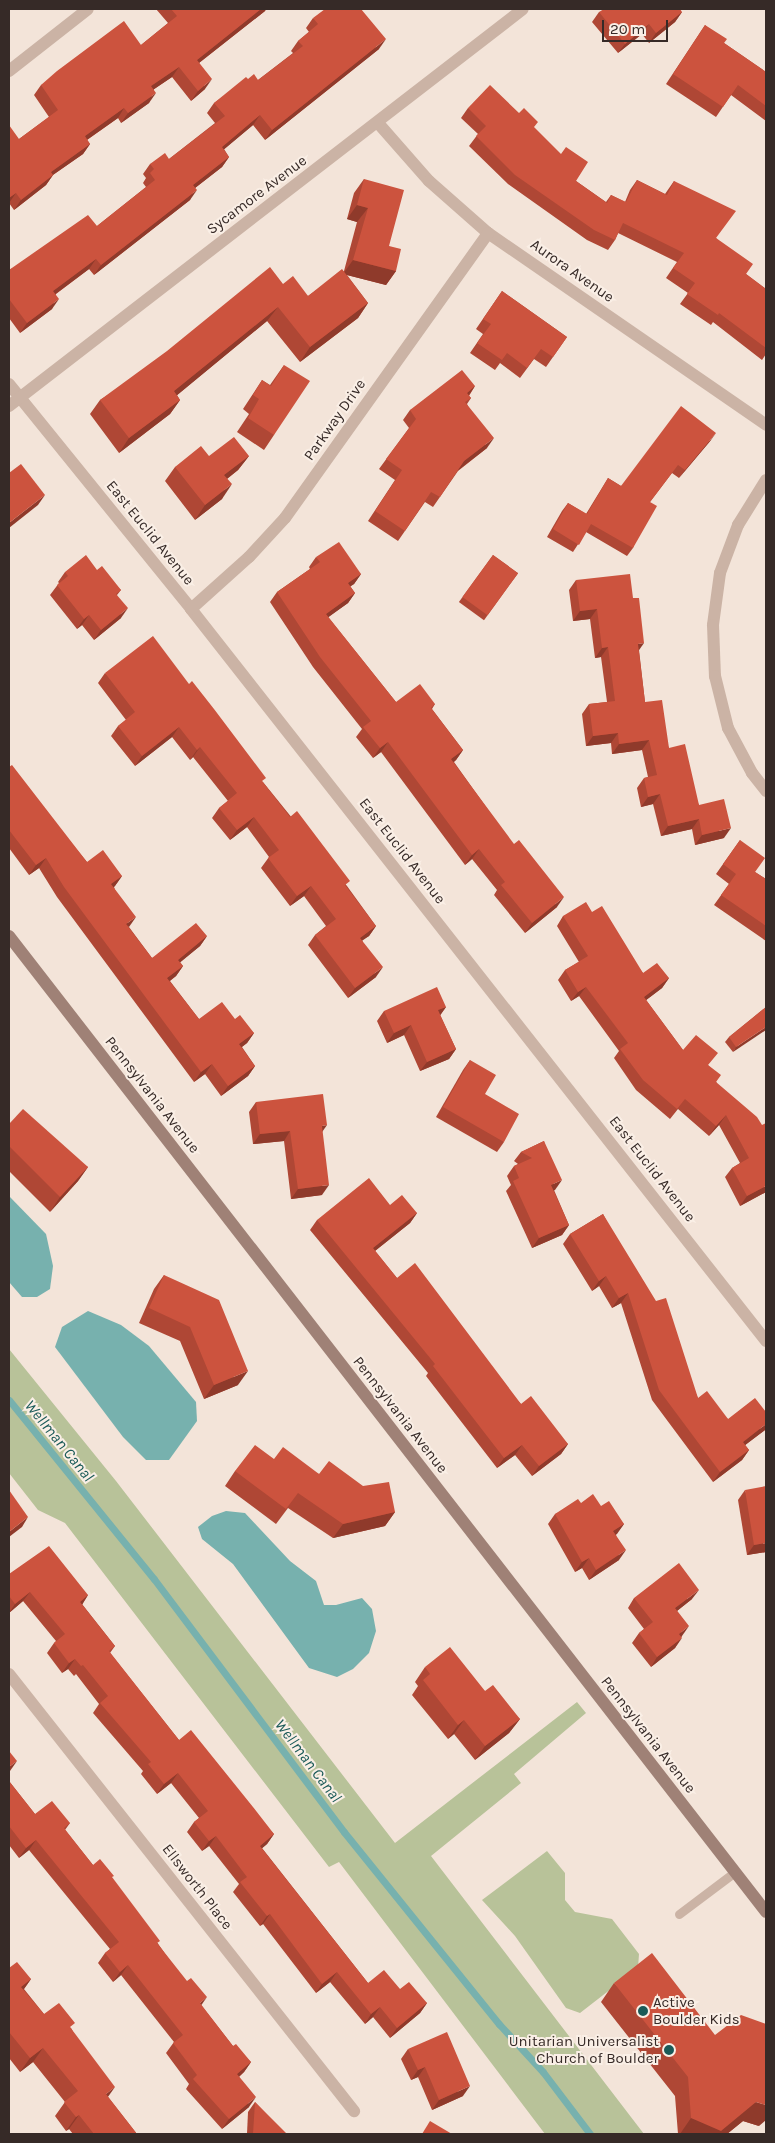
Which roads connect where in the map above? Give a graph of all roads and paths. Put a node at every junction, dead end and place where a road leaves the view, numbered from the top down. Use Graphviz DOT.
graph roads {
  1 [pos="88,9"];
  2 [pos="523,9"];
  3 [pos="9,71"];
  4 [pos="378,123"];
  5 [pos="488,233"];
  6 [pos="9,384"];
  7 [pos="19,397"];
  8 [pos="9,406"];
  9 [pos="766,425"];
  10 [pos="766,480"];
  11 [pos="191,609"];
  12 [pos="766,791"];
  13 [pos="9,936"];
  14 [pos="766,1341"];
  15 [pos="11,1681"];
  16 [pos="735,1872"];
  17 [pos="766,1912"];
  18 [pos="679,1914"];
  19 [pos="354,2111"];
  1 -- 3 [label="street"];
  2 -- 4 [label="street, Sycamore Avenue"];
  4 -- 5 [label="street, Aurora Avenue"];
  4 -- 7 [label="street, Sycamore Avenue"];
  5 -- 9 [label="street, Aurora Avenue"];
  5 -- 11 [label="street, Parkway Drive"];
  6 -- 7 [label="street, East Euclid Avenue"];
  7 -- 8 [label="street, Sycamore Avenue"];
  7 -- 11 [label="street, East Euclid Avenue"];
  10 -- 12 [label="street"];
  11 -- 14 [label="street, East Euclid Avenue"];
  13 -- 16 [label="street, Pennsylvania Avenue"];
  15 -- 19 [label="street, Ellsworth Place"];
  16 -- 17 [label="street, Pennsylvania Avenue"];
  16 -- 18 [label="lane"];
}
